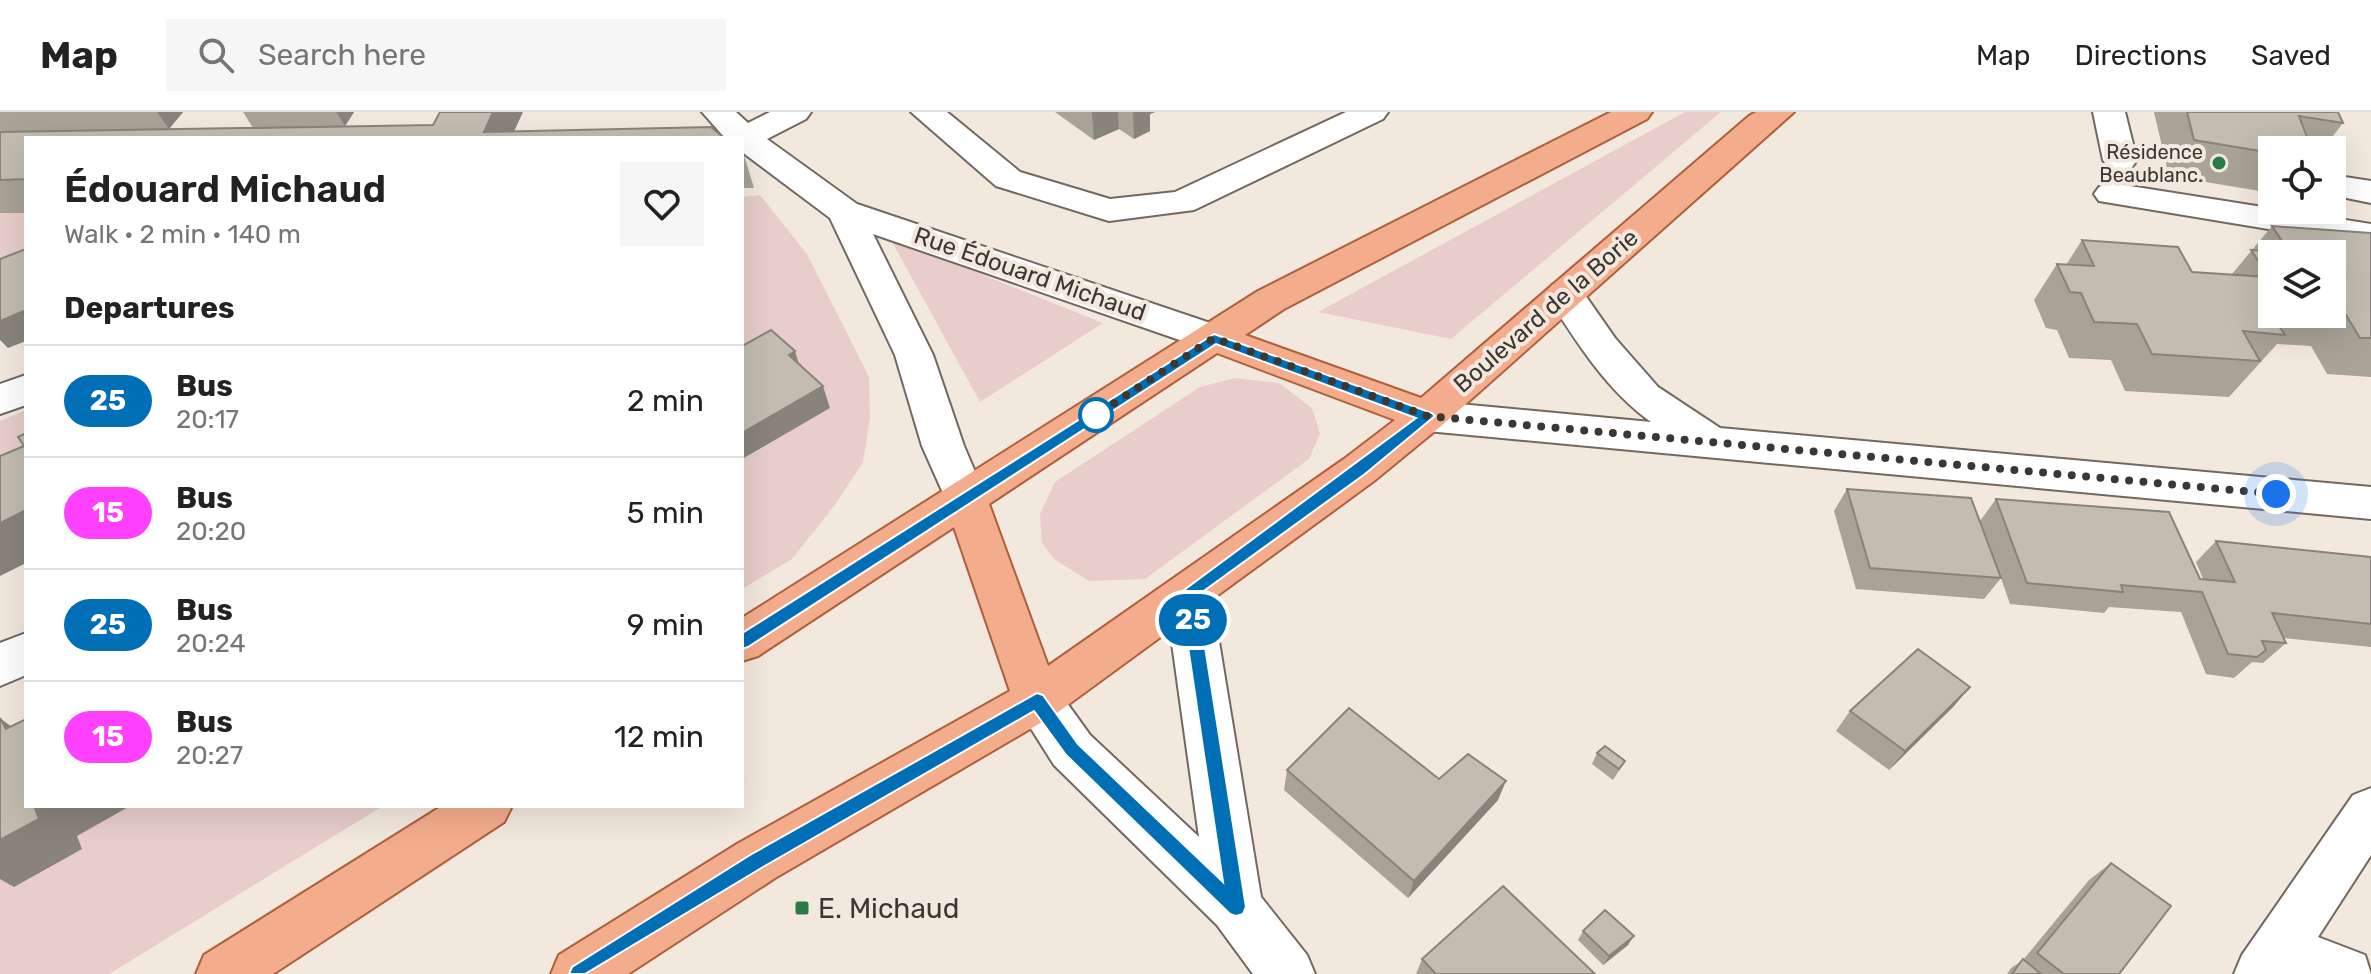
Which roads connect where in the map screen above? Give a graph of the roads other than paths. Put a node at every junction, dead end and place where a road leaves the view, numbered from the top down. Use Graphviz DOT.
graph roads {
  1 [pos="718,112"];
  2 [pos="795,112"];
  3 [pos="927,112"];
  4 [pos="1372,112"];
  5 [pos="1636,112"];
  6 [pos="1778,112"];
  7 [pos="2109,112"];
  8 [pos="742,136"];
  9 [pos="744,138"];
  10 [pos="2346,188"];
  11 [pos="2371,192"];
  12 [pos="845,212"];
  13 [pos="2371,235"];
  14 [pos="1565,294"];
  15 [pos="1214,338"];
  16 [pos="24,390"];
  17 [pos="0,400"];
  18 [pos="1427,416"];
  19 [pos="1708,441"];
  20 [pos="966,500"];
  21 [pos="2371,503"];
  22 [pos="1188,593"];
  23 [pos="744,641"];
  24 [pos="24,653"];
  25 [pos="0,666"];
  26 [pos="1037,700"];
  27 [pos="483,808"];
  28 [pos="2371,811"];
  29 [pos="1236,907"];
  30 [pos="2270,961"];
  31 [pos="224,974"];
  32 [pos="579,974"];
  33 [pos="1287,974"];
  34 [pos="2345,974"];
  1 -- 8 [label="street, Rue Édouard Michaud"];
  2 -- 9 [label="street"];
  3 -- 4 [label="street"];
  5 -- 15 [label="main road"];
  6 -- 14 [label="main road, Boulevard de la Borie"];
  7 -- 13 [label="street"];
  9 -- 12 [label="street, Rue Édouard Michaud"];
  10 -- 11 [label="street"];
  12 -- 15 [label="street, Rue Édouard Michaud"];
  12 -- 20 [label="street, Rue Édouard Michaud"];
  14 -- 18 [label="main road, Boulevard de la Borie"];
  14 -- 19 [label="street"];
  15 -- 18 [label="main road"];
  15 -- 20 [label="main road"];
  16 -- 17 [label="street"];
  18 -- 19 [label="street"];
  18 -- 22 [label="main road, Boulevard de la Borie"];
  19 -- 21 [label="street"];
  20 -- 23 [label="main road"];
  20 -- 26 [label="main road, Rue Édouard Michaud"];
  22 -- 26 [label="main road, Boulevard de la Borie"];
  22 -- 29 [label="street"];
  24 -- 25 [label="street"];
  26 -- 29 [label="street"];
  26 -- 32 [label="main road, Boulevard de la Borie"];
  27 -- 31 [label="main road"];
  28 -- 30 [label="street"];
  29 -- 33 [label="street"];
  30 -- 34 [label="street"];
}
